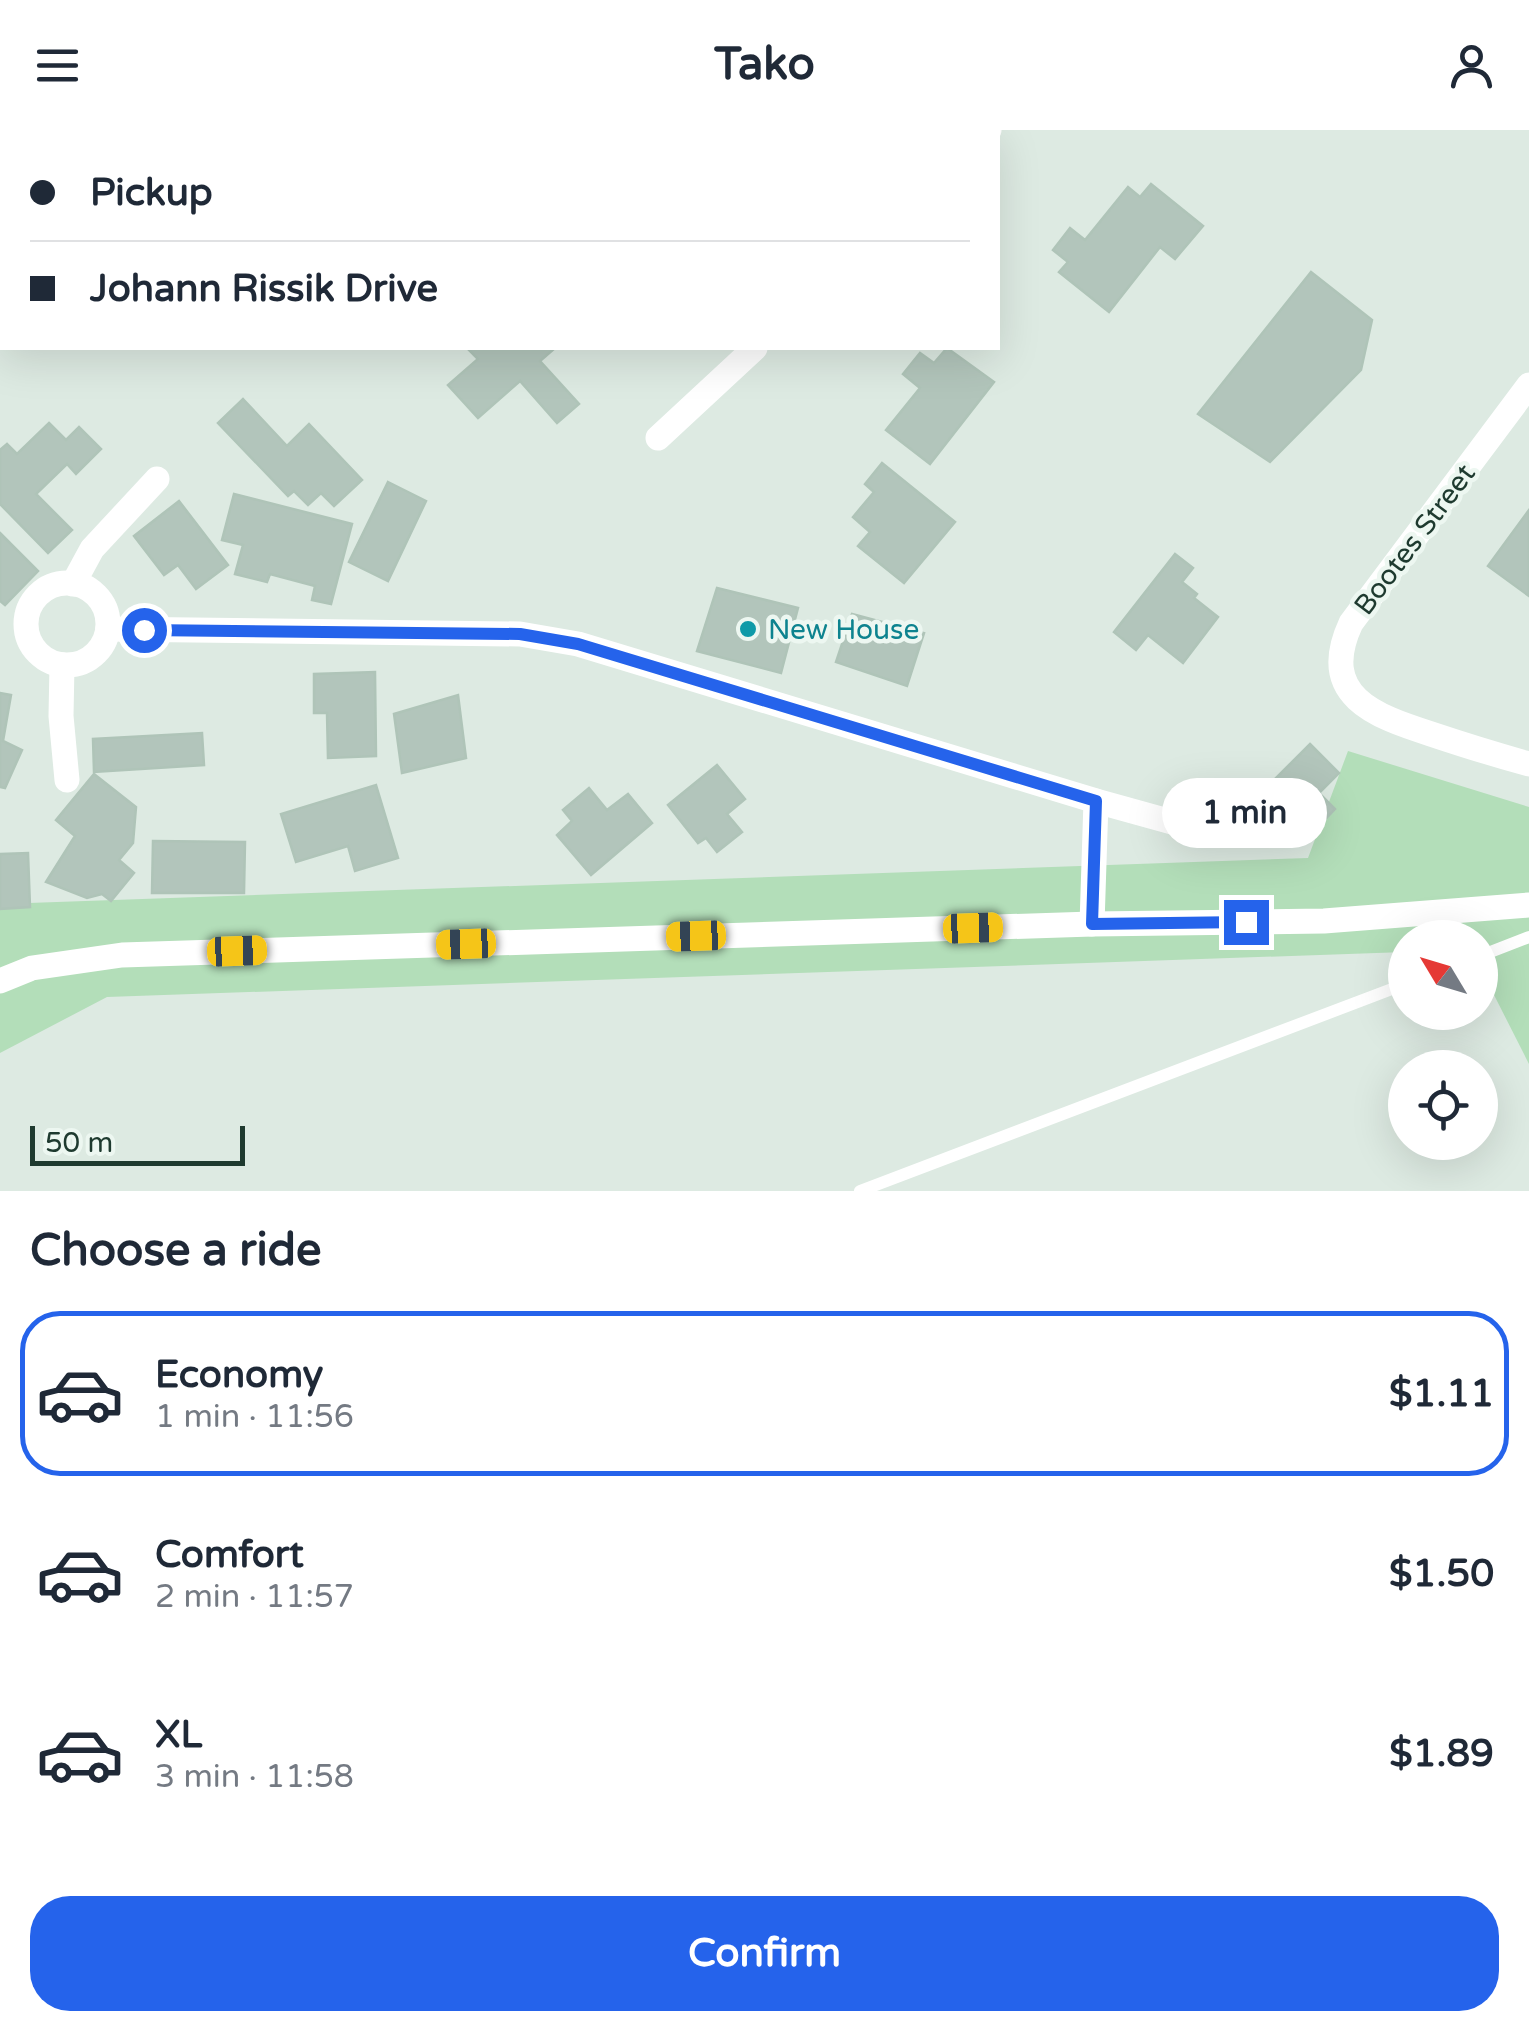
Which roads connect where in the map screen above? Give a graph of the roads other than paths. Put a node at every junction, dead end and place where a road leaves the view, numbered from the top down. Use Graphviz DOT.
graph roads {
  1 [pos="754,350"];
  2 [pos="1529,386"];
  3 [pos="658,438"];
  4 [pos="157,479"];
  5 [pos="73,584"];
  6 [pos="108,630"];
  7 [pos="62,665"];
  8 [pos="1529,764"];
  9 [pos="67,780"];
  10 [pos="1096,801"];
  11 [pos="1197,829"];
  12 [pos="1529,905"];
  13 [pos="1092,924"];
  14 [pos="1529,937"];
  15 [pos="1498,949"];
  16 [pos="0,981"];
  17 [pos="1388,990"];
  18 [pos="898,1176"];
  19 [pos="860,1191"];
  20 [pos="893,1191"];
  1 -- 3 [label="street"];
  2 -- 8 [label="street, Bootes Street"];
  4 -- 5 [label="street"];
  5 -- 6 [label="street"];
  5 -- 7 [label="street"];
  6 -- 7 [label="street"];
  6 -- 10 [label="street"];
  7 -- 9 [label="street"];
  10 -- 11 [label="street"];
  10 -- 13 [label="street"];
  12 -- 13 [label="street"];
  13 -- 16 [label="street"];
  14 -- 15 [label="lane"];
  17 -- 18 [label="lane"];
  18 -- 19 [label="lane"];
  18 -- 20 [label="lane"];
}
